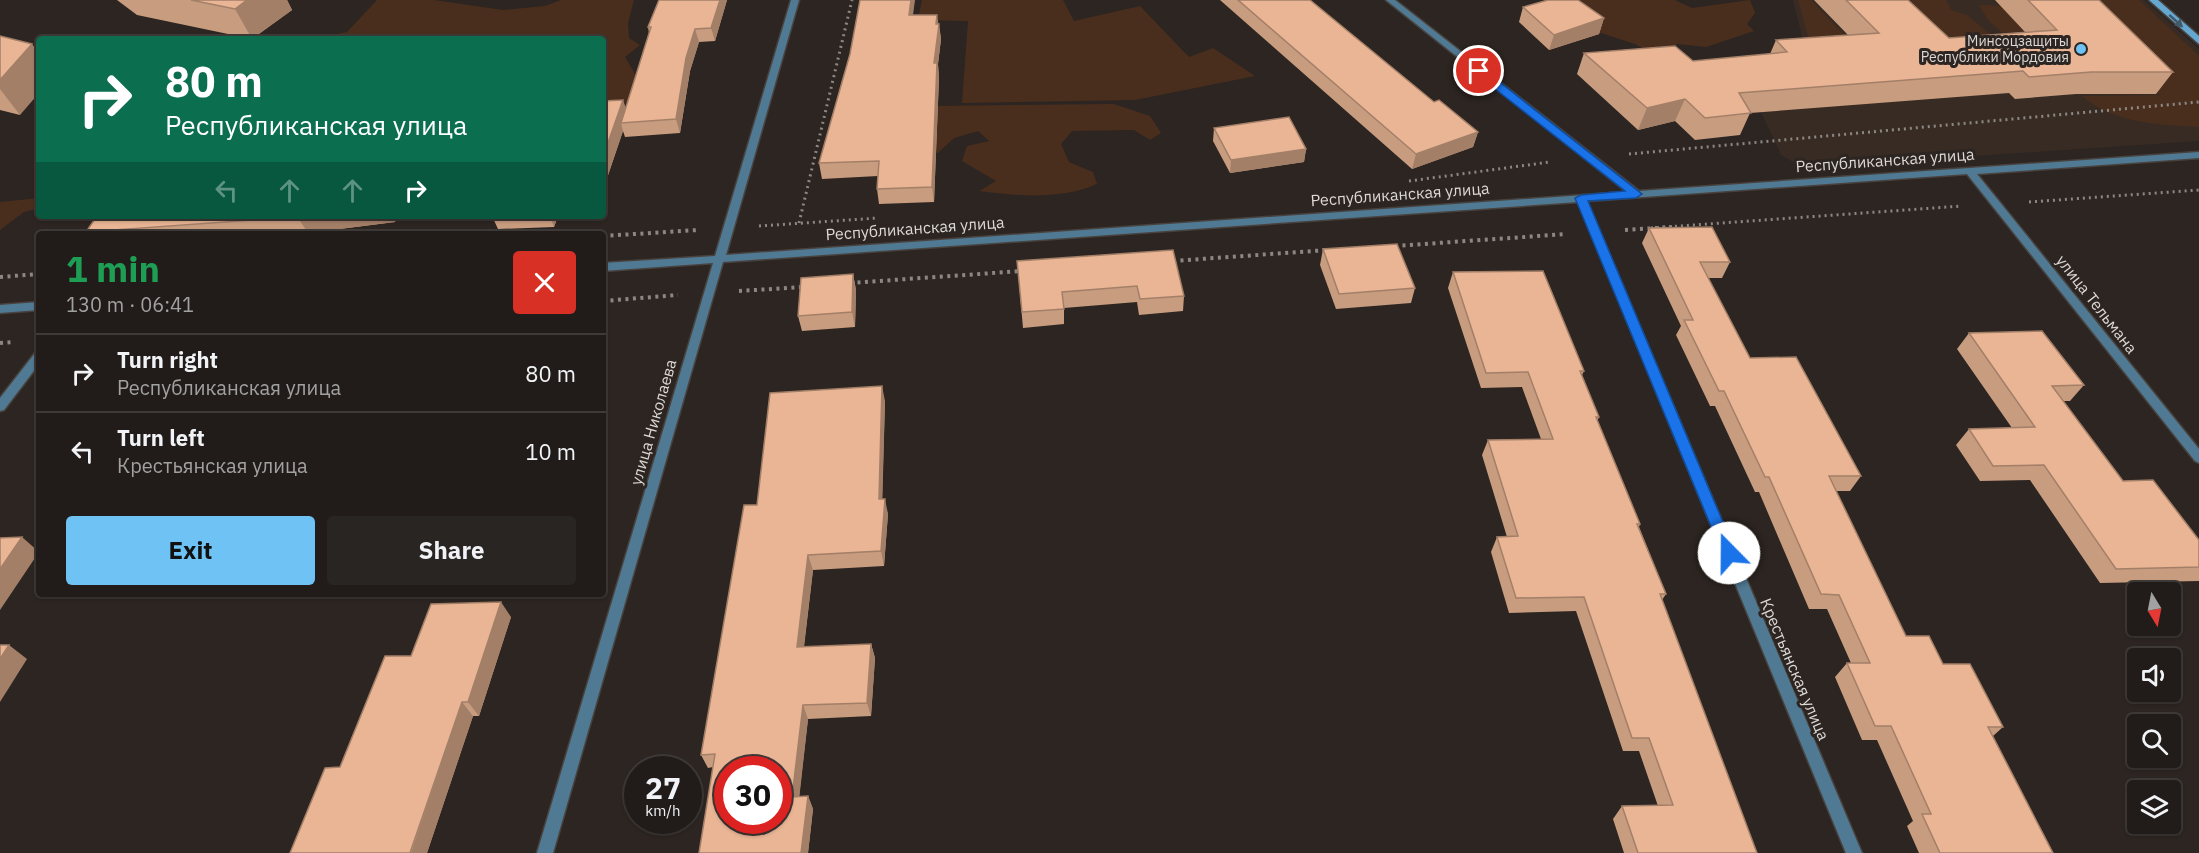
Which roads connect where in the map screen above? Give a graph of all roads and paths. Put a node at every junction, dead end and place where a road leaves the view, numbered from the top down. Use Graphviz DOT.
graph roads {
  1 [pos="795,0"];
  2 [pos="852,0"];
  3 [pos="1389,0"];
  4 [pos="2153,0"];
  5 [pos="2199,41"];
  6 [pos="2199,102"];
  7 [pos="2199,155"];
  8 [pos="1587,157"];
  9 [pos="1970,171"];
  10 [pos="1400,182"];
  11 [pos="2199,190"];
  12 [pos="1636,194"];
  13 [pos="1581,198"];
  14 [pos="1997,204"];
  15 [pos="881,218"];
  16 [pos="799,223"];
  17 [pos="728,228"];
  18 [pos="1595,232"];
  19 [pos="606,236"];
  20 [pos="1394,246"];
  21 [pos="1335,250"];
  22 [pos="718,259"];
  23 [pos="1169,261"];
  24 [pos="606,267"];
  25 [pos="1027,271"];
  26 [pos="36,274"];
  27 [pos="0,277"];
  28 [pos="838,284"];
  29 [pos="814,286"];
  30 [pos="708,293"];
  31 [pos="606,301"];
  32 [pos="36,306"];
  33 [pos="0,309"];
  34 [pos="36,360"];
  35 [pos="0,407"];
  36 [pos="2199,458"];
  37 [pos="545,853"];
  38 [pos="1854,853"];
  1 -- 17 [label="street, улица Николаева"];
  2 -- 16 [label="path"];
  3 -- 8 [label="street"];
  4 -- 5 [label="main road, one-way"];
  6 -- 8 [label="path"];
  7 -- 9 [label="street, Республиканская улица"];
  8 -- 10 [label="path"];
  8 -- 12 [label="street"];
  9 -- 12 [label="street, Республиканская улица"];
  9 -- 14 [label="street, улица Тельмана"];
  11 -- 14 [label="path"];
  12 -- 13 [label="street, Республиканская улица"];
  13 -- 18 [label="street, Крестьянская улица"];
  13 -- 22 [label="street, Республиканская улица"];
  14 -- 18 [label="path"];
  14 -- 36 [label="street, улица Тельмана"];
  15 -- 16 [label="path"];
  16 -- 17 [label="path"];
  17 -- 19 [label="path"];
  17 -- 22 [label="street, улица Николаева"];
  18 -- 20 [label="path"];
  18 -- 38 [label="street, Крестьянская улица"];
  21 -- 23 [label="path"];
  22 -- 24 [label="street, Республиканская улица"];
  22 -- 30 [label="street, улица Николаева"];
  25 -- 28 [label="path"];
  26 -- 27 [label="path"];
  29 -- 30 [label="path"];
  30 -- 31 [label="path"];
  30 -- 37 [label="street, улица Николаева"];
  32 -- 33 [label="street"];
  34 -- 35 [label="street"];
}
